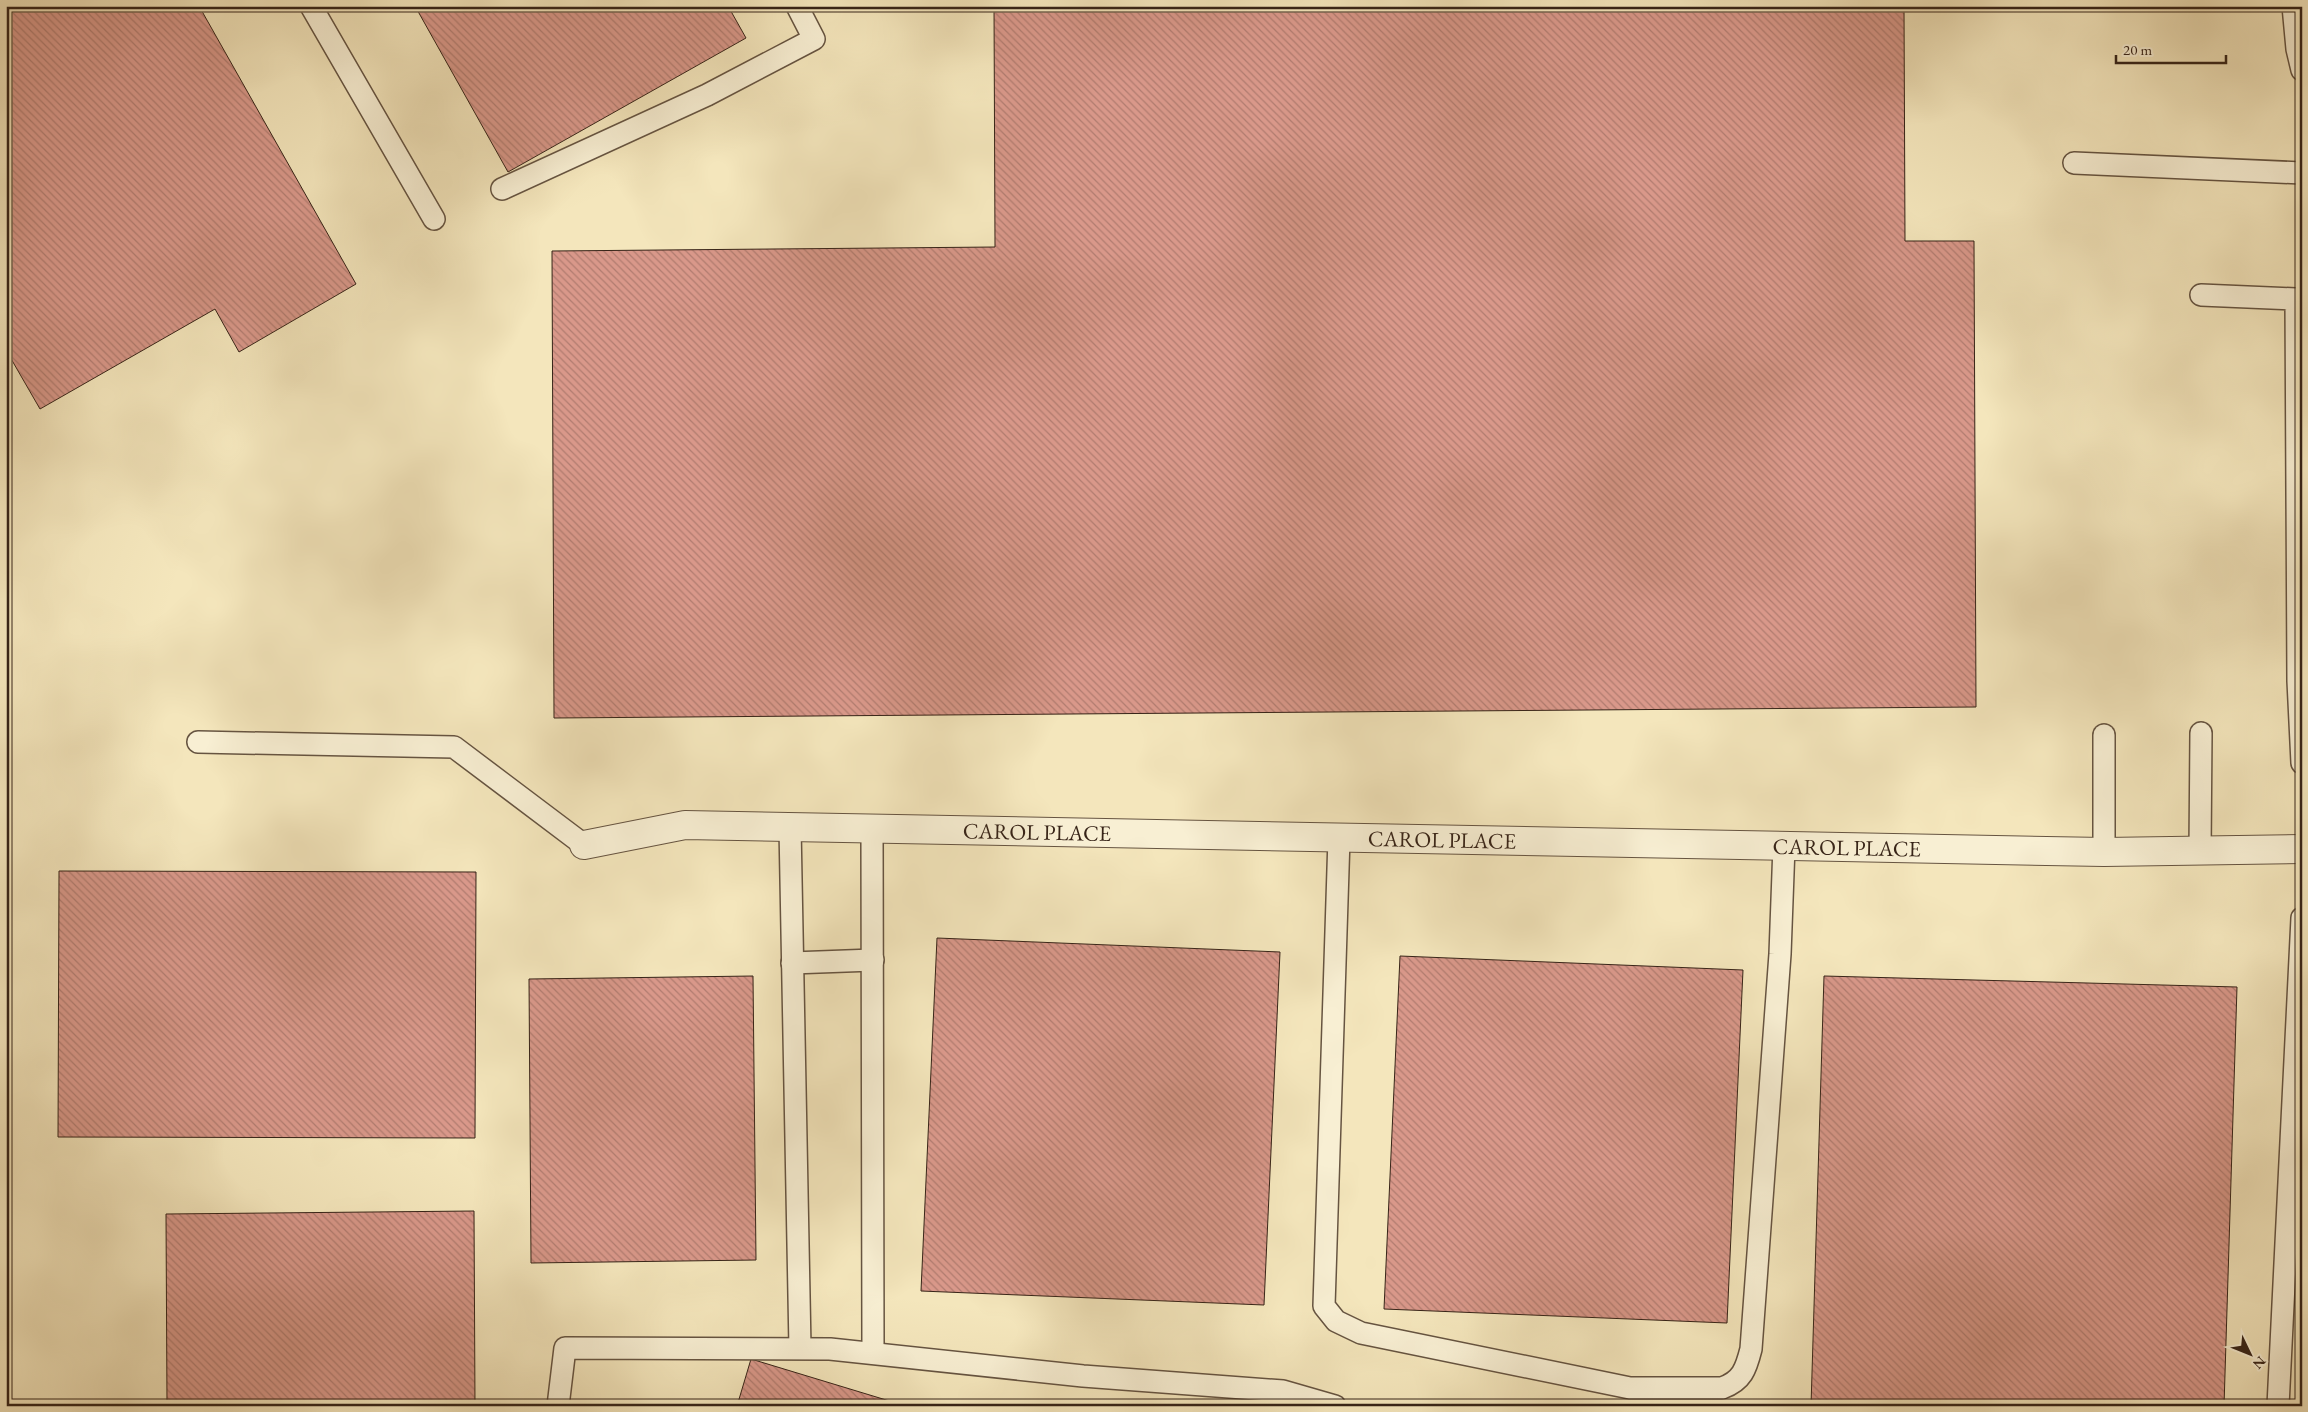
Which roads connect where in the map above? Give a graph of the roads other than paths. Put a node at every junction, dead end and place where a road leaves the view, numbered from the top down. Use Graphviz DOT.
graph roads {
  1 [pos="311,6"];
  2 [pos="797,6"];
  3 [pos="2293,6"];
  4 [pos="2302,70"];
  5 [pos="2074,163"];
  6 [pos="2302,173"];
  7 [pos="502,189"];
  8 [pos="434,219"];
  9 [pos="2201,295"];
  10 [pos="2299,299"];
  11 [pos="2201,733"];
  12 [pos="2104,735"];
  13 [pos="198,742"];
  14 [pos="2302,763"];
  15 [pos="790,827"];
  16 [pos="872,828"];
  17 [pos="1338,838"];
  18 [pos="584,845"];
  19 [pos="1784,846"];
  20 [pos="2302,849"];
  21 [pos="2104,852"];
  22 [pos="2200,852"];
  23 [pos="2302,918"];
  24 [pos="872,960"];
  25 [pos="792,963"];
  26 [pos="800,1348"];
  27 [pos="873,1353"];
  28 [pos="558,1406"];
  29 [pos="1335,1406"];
  30 [pos="2278,1406"];
  1 -- 8 [label="lane"];
  2 -- 7 [label="lane"];
  3 -- 4 [label="lane"];
  5 -- 6 [label="lane"];
  9 -- 10 [label="lane"];
  10 -- 14 [label="lane"];
  11 -- 22 [label="lane"];
  12 -- 21 [label="lane"];
  13 -- 18 [label="lane"];
  15 -- 16 [label="street, CAROL PLACE"];
  15 -- 18 [label="street, CAROL PLACE"];
  15 -- 25 [label="lane"];
  16 -- 17 [label="street, CAROL PLACE"];
  16 -- 24 [label="lane"];
  17 -- 19 [label="street, CAROL PLACE"];
  17 -- 19 [label="lane"];
  19 -- 21 [label="street, CAROL PLACE"];
  20 -- 22 [label="street, CAROL PLACE"];
  21 -- 22 [label="street, CAROL PLACE"];
  23 -- 30 [label="lane"];
  24 -- 25 [label="lane"];
  24 -- 27 [label="lane"];
  25 -- 26 [label="lane"];
  26 -- 27 [label="lane"];
  26 -- 28 [label="lane"];
  27 -- 29 [label="lane"];
}
